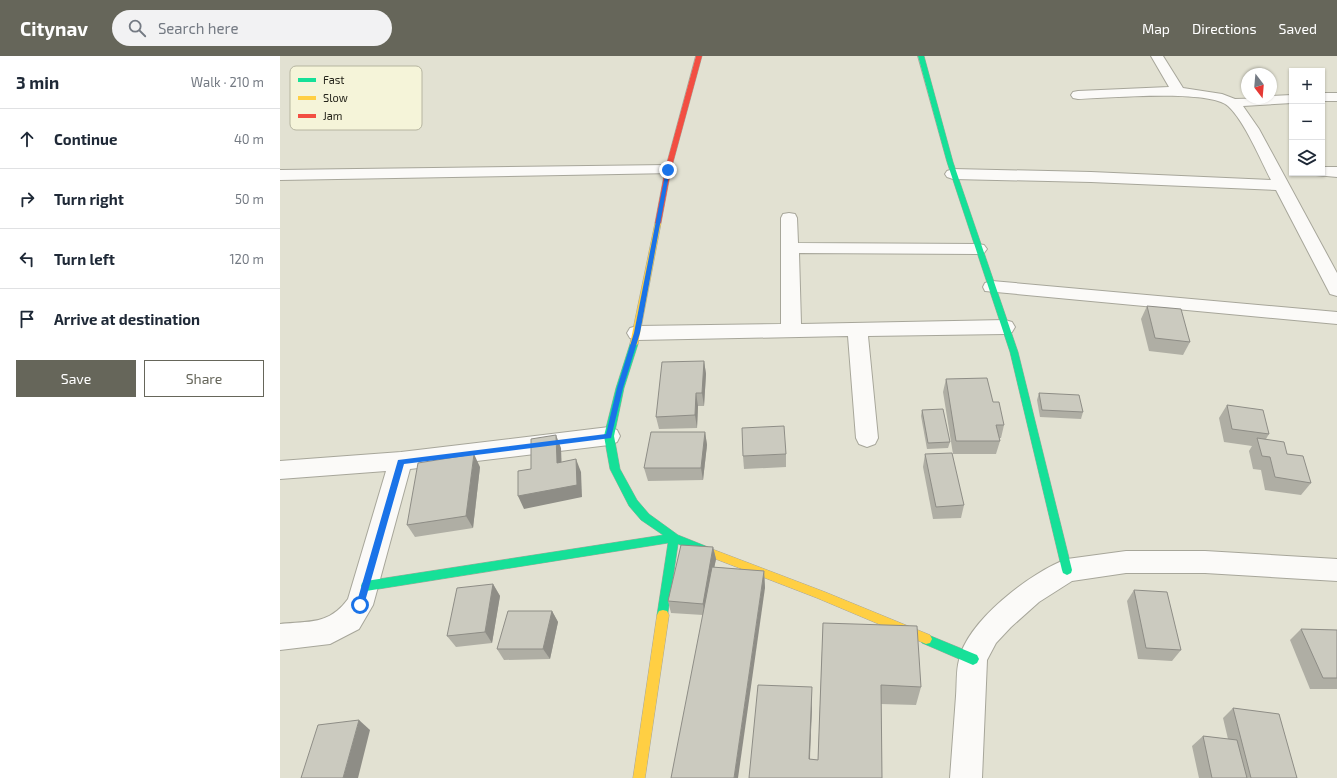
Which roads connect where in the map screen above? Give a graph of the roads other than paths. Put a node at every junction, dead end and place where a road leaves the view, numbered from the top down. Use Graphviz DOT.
graph roads {
  1 [pos="699,56"];
  2 [pos="920,56"];
  3 [pos="1157,56"];
  4 [pos="1178,91"];
  5 [pos="1078,95"];
  6 [pos="1325,97"];
  7 [pos="1337,97"];
  8 [pos="1289,99"];
  9 [pos="1233,103"];
  10 [pos="668,170"];
  11 [pos="1325,172"];
  12 [pos="1337,172"];
  13 [pos="953,174"];
  14 [pos="1289,174"];
  15 [pos="280,175"];
  16 [pos="1279,179"];
  17 [pos="790,218"];
  18 [pos="790,248"];
  19 [pos="978,249"];
  20 [pos="1332,270"];
  21 [pos="992,286"];
  22 [pos="1337,290"];
  23 [pos="1337,318"];
  24 [pos="1005,327"];
  25 [pos="858,329"];
  26 [pos="791,330"];
  27 [pos="637,333"];
  28 [pos="609,436"];
  29 [pos="867,438"];
  30 [pos="401,461"];
  31 [pos="280,470"];
  32 [pos="674,538"];
  33 [pos="1067,570"];
  34 [pos="1337,570"];
  35 [pos="366,586"];
  36 [pos="280,636"];
  37 [pos="973,659"];
  38 [pos="639,778"];
  39 [pos="966,778"];
  1 -- 10 [label="street"];
  2 -- 13 [label="street"];
  3 -- 4 [label="street"];
  4 -- 5 [label="street"];
  4 -- 9 [label="street"];
  6 -- 7 [label="street"];
  8 -- 9 [label="street"];
  9 -- 16 [label="street"];
  10 -- 15 [label="street"];
  10 -- 27 [label="street"];
  11 -- 12 [label="street"];
  13 -- 16 [label="street"];
  13 -- 19 [label="street"];
  14 -- 16 [label="street"];
  16 -- 20 [label="street"];
  17 -- 18 [label="street"];
  18 -- 19 [label="street"];
  18 -- 26 [label="street"];
  19 -- 21 [label="street"];
  20 -- 22 [label="street"];
  21 -- 23 [label="street"];
  21 -- 24 [label="street"];
  24 -- 25 [label="street"];
  24 -- 33 [label="street"];
  25 -- 26 [label="street"];
  25 -- 29 [label="street"];
  26 -- 27 [label="street"];
  27 -- 28 [label="street"];
  28 -- 30 [label="street"];
  28 -- 32 [label="street"];
  30 -- 31 [label="street"];
  30 -- 35 [label="street"];
  32 -- 35 [label="street"];
  32 -- 37 [label="street"];
  32 -- 38 [label="street"];
  33 -- 34 [label="street"];
  33 -- 37 [label="street"];
  35 -- 36 [label="street"];
  37 -- 39 [label="street"];
}
